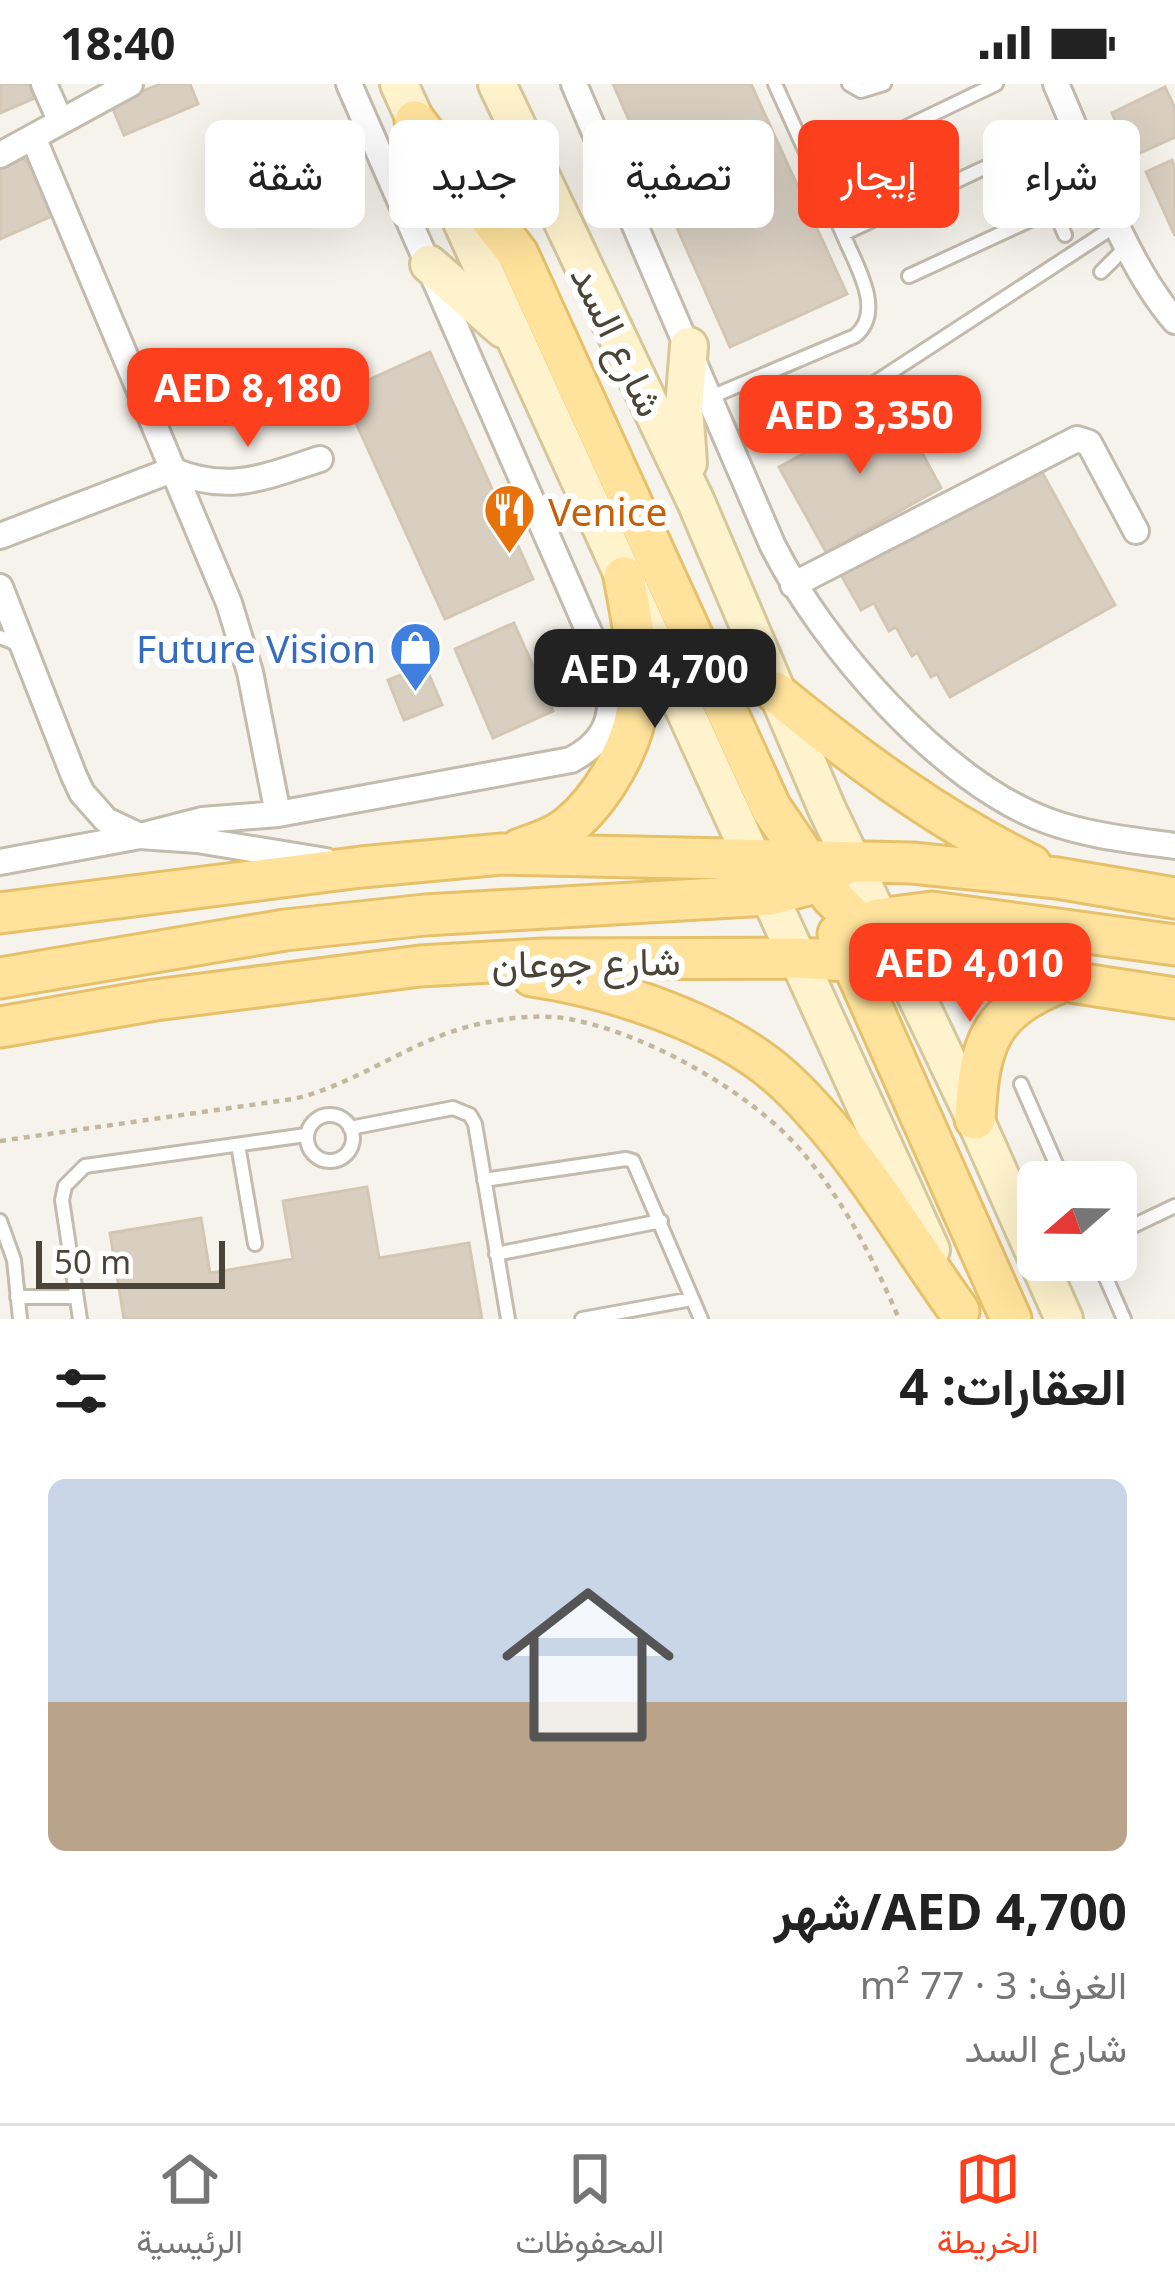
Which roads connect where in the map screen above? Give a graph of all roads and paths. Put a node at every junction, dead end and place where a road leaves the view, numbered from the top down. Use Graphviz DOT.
graph roads {
  1 [pos="44,84"];
  2 [pos="130,84"];
  3 [pos="350,84"];
  4 [pos="399,84"];
  5 [pos="485,84"];
  6 [pos="574,84"];
  7 [pos="775,84"];
  8 [pos="848,84"];
  9 [pos="884,84"];
  10 [pos="994,84"];
  11 [pos="1056,84"];
  12 [pos="504,100"];
  13 [pos="60,120"];
  14 [pos="415,120"];
  15 [pos="919,120"];
  16 [pos="1072,120"];
  17 [pos="33,137"];
  18 [pos="0,155"];
  19 [pos="983,168"];
  20 [pos="465,228"];
  21 [pos="498,228"];
  22 [pos="1013,228"];
  23 [pos="1062,228"];
  24 [pos="1120,228"];
  25 [pos="843,234"];
  26 [pos="1065,235"];
  27 [pos="1123,235"];
  28 [pos="430,264"];
  29 [pos="1101,272"];
  30 [pos="909,276"];
  31 [pos="1175,321"];
  32 [pos="517,341"];
  33 [pos="689,346"];
  34 [pos="859,393"];
  35 [pos="711,397"];
  36 [pos="320,460"];
  37 [pos="172,470"];
  38 [pos="696,502"];
  39 [pos="1136,531"];
  40 [pos="0,536"];
  41 [pos="624,577"];
  42 [pos="793,585"];
  43 [pos="0,587"];
  44 [pos="12,641"];
  45 [pos="775,692"];
  46 [pos="278,814"];
  47 [pos="140,836"];
  48 [pos="1175,846"];
  49 [pos="502,854"];
  50 [pos="751,857"];
  51 [pos="0,862"];
  52 [pos="362,867"];
  53 [pos="809,876"];
  54 [pos="1058,878"];
  55 [pos="1175,898"];
  56 [pos="0,913"];
  57 [pos="857,934"];
  58 [pos="1175,945"];
  59 [pos="797,958"];
  60 [pos="899,964"];
  61 [pos="420,966"];
  62 [pos="0,978"];
  63 [pos="1064,981"];
  64 [pos="1175,998"];
  65 [pos="0,1027"];
  66 [pos="1021,1084"];
  67 [pos="975,1119"];
  68 [pos="350,1128"];
  69 [pos="306,1136"];
  70 [pos="0,1141"];
  71 [pos="238,1145"];
  72 [pos="1055,1161"];
  73 [pos="484,1180"];
  74 [pos="1175,1206"];
  75 [pos="0,1221"];
  76 [pos="661,1221"];
  77 [pos="1137,1224"];
  78 [pos="255,1244"];
  79 [pos="496,1254"];
  80 [pos="1107,1281"];
  81 [pos="16,1297"];
  82 [pos="76,1297"];
  83 [pos="692,1299"];
  84 [pos="961,1315"];
  85 [pos="20,1319"];
  86 [pos="80,1319"];
  87 [pos="508,1319"];
  88 [pos="582,1319"];
  89 [pos="701,1319"];
  90 [pos="899,1319"];
  91 [pos="1011,1319"];
  92 [pos="1064,1319"];
  93 [pos="1124,1319"];
  1 -- 13 [label="street"];
  2 -- 13 [label="street"];
  3 -- 28 [label="street"];
  4 -- 14 [label="main road"];
  5 -- 12 [label="main road, شارع السد"];
  6 -- 33 [label="street"];
  7 -- 25 [label="lane"];
  8 -- 9 [label="lane"];
  10 -- 15 [label="lane"];
  11 -- 16 [label="street"];
  12 -- 38 [label="main road, شارع السد"];
  13 -- 17 [label="street"];
  17 -- 18 [label="street"];
  17 -- 37 [label="street"];
  19 -- 25 [label="lane"];
  20 -- 32 [label="main road"];
  21 -- 53 [label="main road"];
  22 -- 30 [label="lane"];
  23 -- 26 [label="lane"];
  24 -- 27 [label="street"];
  25 -- 35 [label="lane"];
  27 -- 29 [label="lane"];
  27 -- 31 [label="street"];
  27 -- 34 [label="lane"];
  28 -- 32 [label="main road"];
  28 -- 46 [label="street"];
  32 -- 41 [label="main road"];
  33 -- 35 [label="street"];
  33 -- 38 [label="main road"];
  35 -- 42 [label="street"];
  36 -- 37 [label="street"];
  37 -- 40 [label="street"];
  37 -- 46 [label="street"];
  38 -- 45 [label="main road, شارع السد"];
  39 -- 42 [label="street"];
  41 -- 49 [label="main road"];
  41 -- 50 [label="main road"];
  42 -- 48 [label="street"];
  43 -- 44 [label="street"];
  44 -- 47 [label="street"];
  45 -- 53 [label="main road, شارع السد"];
  45 -- 54 [label="main road"];
  46 -- 47 [label="street"];
  47 -- 51 [label="street"];
  47 -- 52 [label="street"];
  49 -- 50 [label="main road"];
  49 -- 52 [label="main road"];
  50 -- 53 [label="main road"];
  52 -- 56 [label="main road"];
  53 -- 54 [label="main road"];
  53 -- 57 [label="main road"];
  53 -- 59 [label="main road, شارع السد"];
  53 -- 62 [label="main road"];
  54 -- 55 [label="main road"];
  57 -- 58 [label="main road"];
  57 -- 59 [label="main road, شارع جوعان"];
  57 -- 60 [label="main road, شارع جوعان"];
  57 -- 91 [label="main road"];
  59 -- 61 [label="main road, شارع جوعان"];
  59 -- 84 [label="main road, شارع السد"];
  60 -- 63 [label="main road, شارع جوعان"];
  60 -- 67 [label="main road"];
  61 -- 65 [label="main road, شارع جوعان"];
  61 -- 84 [label="main road"];
  63 -- 64 [label="main road, شارع جوعان"];
  63 -- 67 [label="main road"];
  66 -- 72 [label="lane"];
  67 -- 92 [label="main road"];
  68 -- 69 [label="lane"];
  68 -- 69 [label="lane"];
  68 -- 73 [label="lane"];
  69 -- 71 [label="lane"];
  70 -- 90 [label="path"];
  71 -- 78 [label="lane"];
  71 -- 82 [label="lane"];
  73 -- 76 [label="lane"];
  73 -- 79 [label="lane"];
  74 -- 77 [label="lane"];
  75 -- 81 [label="lane"];
  76 -- 79 [label="lane"];
  76 -- 83 [label="lane"];
  79 -- 87 [label="lane"];
  80 -- 93 [label="lane"];
  81 -- 82 [label="lane"];
  81 -- 85 [label="lane"];
  82 -- 86 [label="lane"];
  83 -- 88 [label="lane"];
  83 -- 89 [label="lane"];
}
